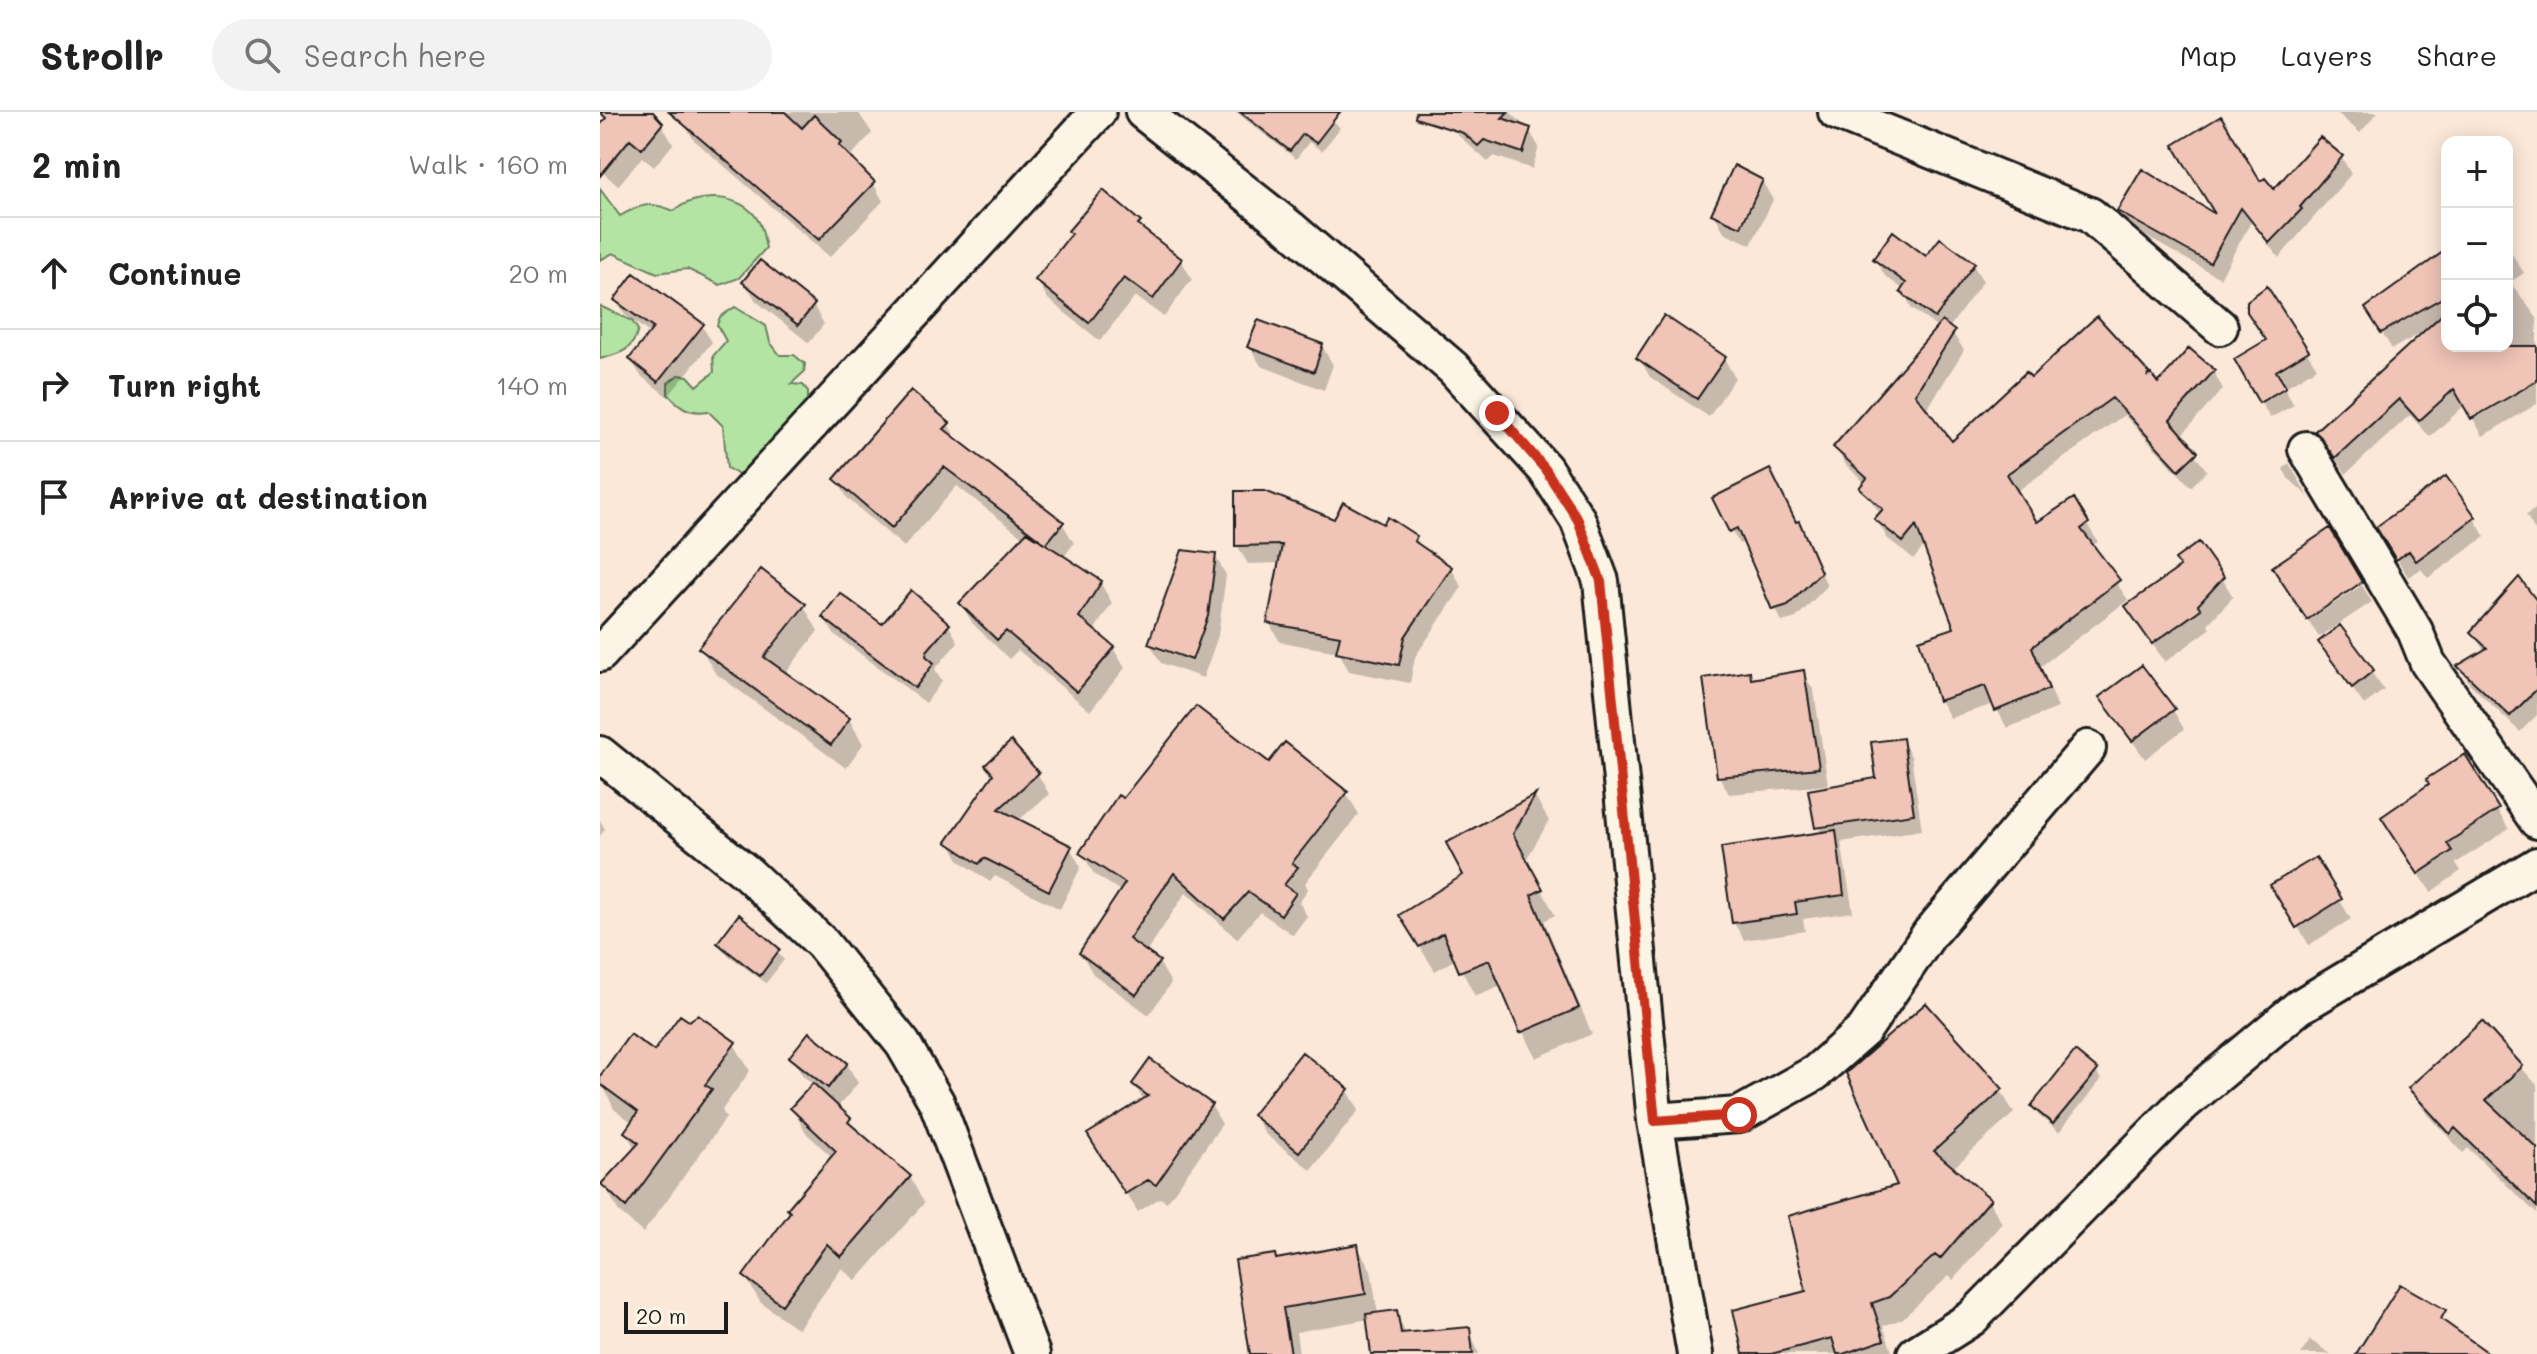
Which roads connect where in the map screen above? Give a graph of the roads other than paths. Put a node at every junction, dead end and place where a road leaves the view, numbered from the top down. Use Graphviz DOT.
graph roads {
  1 [pos="1098,112"];
  2 [pos="1143,112"];
  3 [pos="1836,112"];
  4 [pos="2220,327"];
  5 [pos="2306,449"];
  6 [pos="600,654"];
  7 [pos="2088,748"];
  8 [pos="600,754"];
  9 [pos="2537,821"];
  10 [pos="2537,865"];
  11 [pos="1655,1121"];
  12 [pos="1032,1354"];
  13 [pos="1695,1354"];
  14 [pos="1915,1354"];
  1 -- 6 [label="street"];
  2 -- 11 [label="street"];
  3 -- 4 [label="street"];
  5 -- 9 [label="street"];
  7 -- 11 [label="street"];
  8 -- 12 [label="street"];
  10 -- 14 [label="street"];
  11 -- 13 [label="street"];
}
